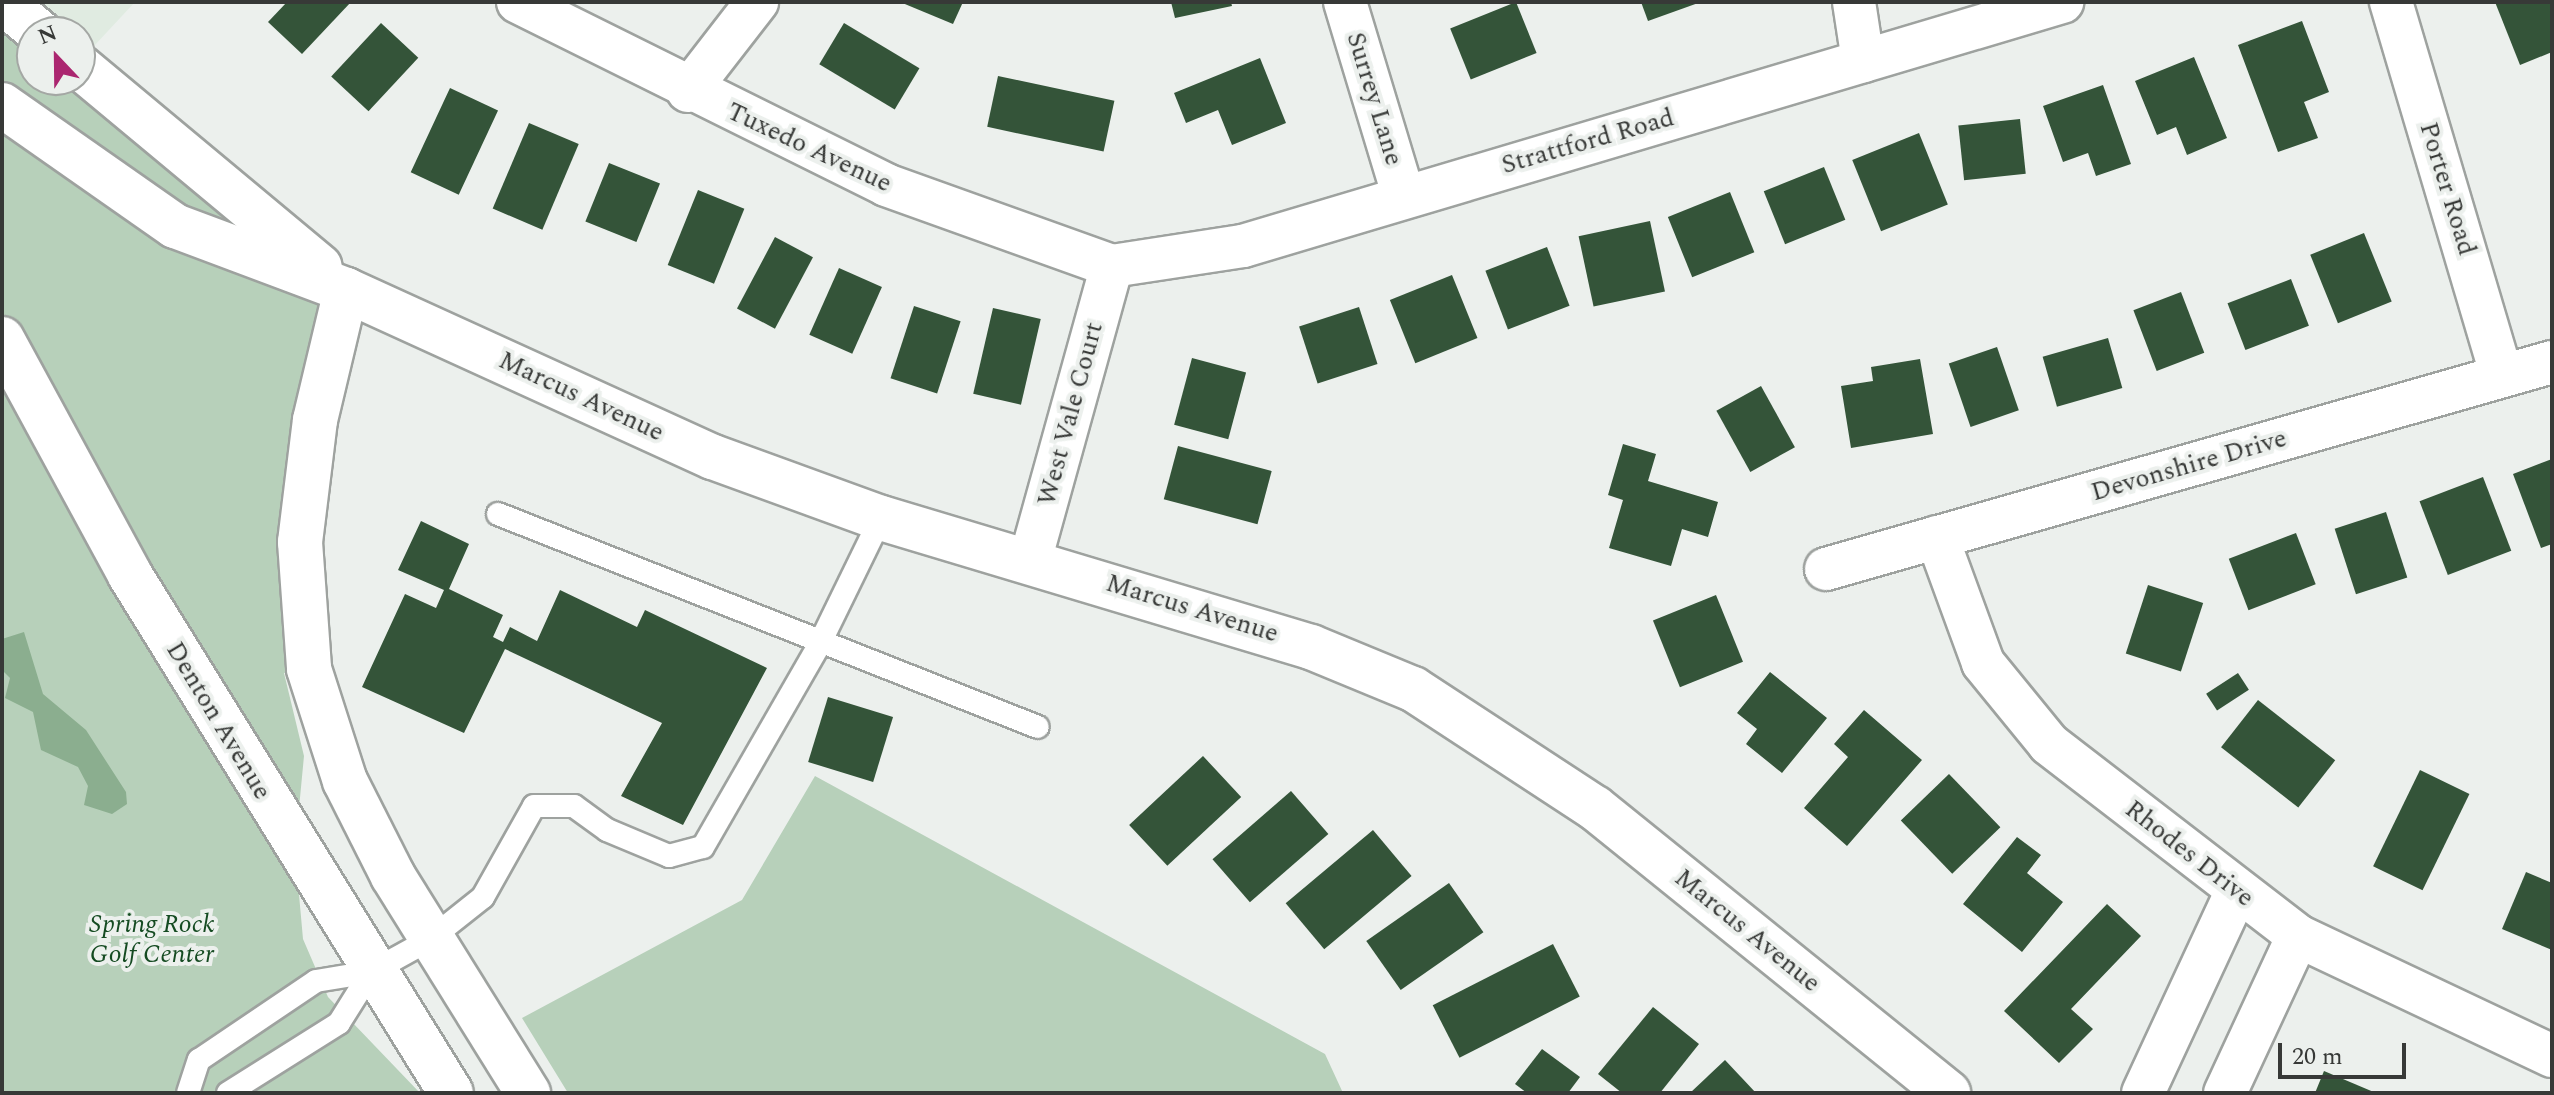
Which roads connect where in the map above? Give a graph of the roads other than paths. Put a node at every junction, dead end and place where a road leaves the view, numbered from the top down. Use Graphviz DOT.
graph roads {
  1 [pos="3,2"];
  2 [pos="518,2"];
  3 [pos="757,2"];
  4 [pos="1345,2"];
  5 [pos="1854,2"];
  6 [pos="2062,2"];
  7 [pos="2391,2"];
  8 [pos="20,16"];
  9 [pos="1863,61"];
  10 [pos="96,80"];
  11 [pos="688,91"];
  12 [pos="2,105"];
  13 [pos="1404,197"];
  14 [pos="1112,266"];
  15 [pos="346,290"];
  16 [pos="2,339"];
  17 [pos="2552,362"];
  18 [pos="2502,376"];
  19 [pos="498,514"];
  20 [pos="881,518"];
  21 [pos="1937,537"];
  22 [pos="1030,561"];
  23 [pos="1826,569"];
  24 [pos="819,645"];
  25 [pos="1038,727"];
  26 [pos="2236,893"];
  27 [pos="2298,936"];
  28 [pos="429,940"];
  29 [pos="371,972"];
  30 [pos="2552,1056"];
  31 [pos="188,1093"];
  32 [pos="228,1093"];
  33 [pos="451,1093"];
  34 [pos="528,1093"];
  35 [pos="1948,1093"];
  36 [pos="2143,1093"];
  37 [pos="2225,1093"];
  1 -- 8 [label="main road"];
  2 -- 11 [label="street, Tuxedo Avenue"];
  3 -- 11 [label="street"];
  4 -- 13 [label="street, Surrey Lane"];
  5 -- 9 [label="street"];
  6 -- 9 [label="street, Strattford Road"];
  7 -- 18 [label="street, Porter Road"];
  9 -- 13 [label="street, Strattford Road"];
  10 -- 15 [label="main road, Marcus Avenue"];
  11 -- 14 [label="street, Tuxedo Avenue"];
  12 -- 15 [label="main road, Marcus Avenue"];
  13 -- 14 [label="street, Strattford Road"];
  14 -- 22 [label="street, West Vale Court"];
  15 -- 20 [label="main road, Marcus Avenue"];
  15 -- 28 [label="main road"];
  16 -- 29 [label="main road, Denton Avenue"];
  17 -- 18 [label="street, Devonshire Drive"];
  18 -- 21 [label="street, Devonshire Drive"];
  19 -- 24 [label="lane"];
  20 -- 22 [label="main road, Marcus Avenue"];
  20 -- 24 [label="lane"];
  21 -- 23 [label="street, Devonshire Drive"];
  21 -- 26 [label="street, Rhodes Drive"];
  22 -- 35 [label="main road, Marcus Avenue"];
  24 -- 25 [label="lane"];
  24 -- 28 [label="lane"];
  26 -- 27 [label="street, Rhodes Drive"];
  26 -- 36 [label="street"];
  27 -- 30 [label="street, Rhodes Drive"];
  27 -- 37 [label="street"];
  28 -- 29 [label="lane"];
  28 -- 34 [label="main road"];
  29 -- 31 [label="lane"];
  29 -- 32 [label="lane"];
  29 -- 33 [label="main road, Denton Avenue"];
}
